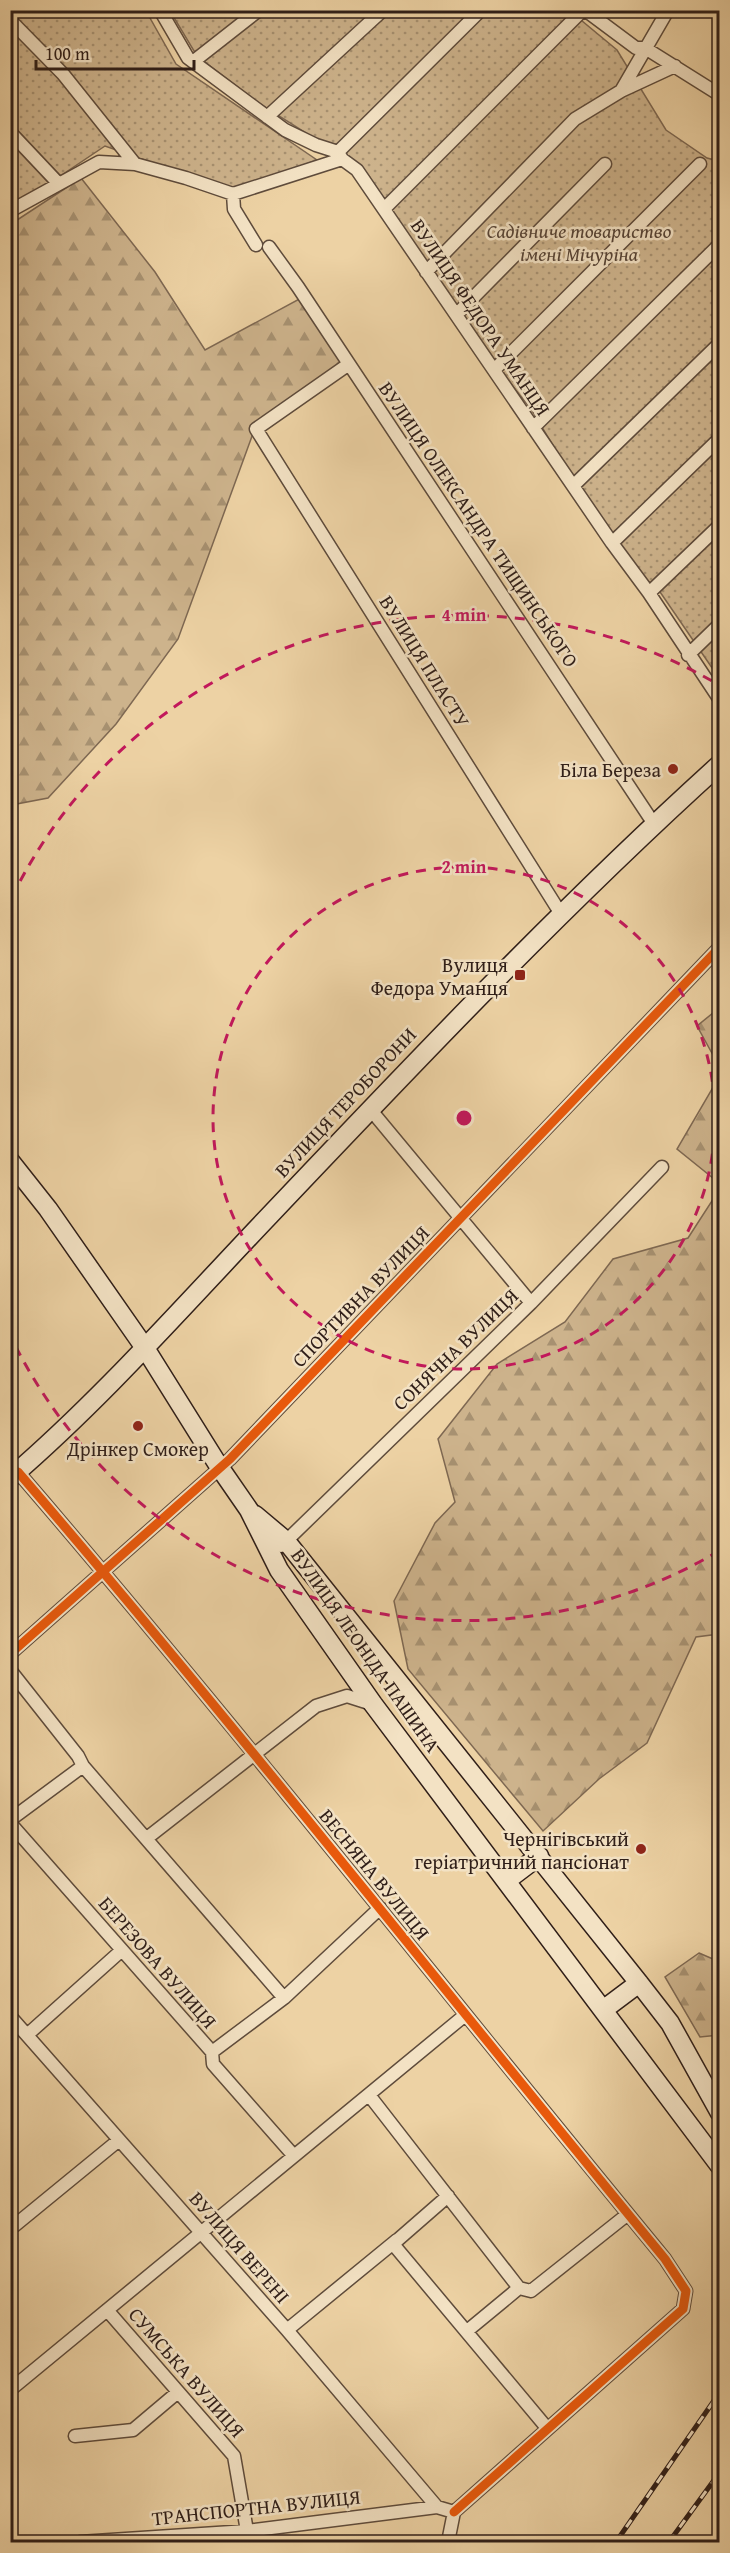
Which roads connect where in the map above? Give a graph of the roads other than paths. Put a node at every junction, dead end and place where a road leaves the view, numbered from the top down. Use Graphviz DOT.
graph roads {
  1 [pos="160,10"];
  2 [pos="259,10"];
  3 [pos="383,10"];
  4 [pos="481,10"];
  5 [pos="584,10"];
  6 [pos="668,10"];
  7 [pos="10,20"];
  8 [pos="645,48"];
  9 [pos="194,61"];
  10 [pos="675,66"];
  11 [pos="621,91"];
  12 [pos="720,95"];
  13 [pos="267,117"];
  14 [pos="10,132"];
  15 [pos="340,155"];
  16 [pos="135,164"];
  17 [pos="605,164"];
  18 [pos="700,164"];
  19 [pos="59,184"];
  20 [pos="232,194"];
  21 [pos="384,209"];
  22 [pos="10,211"];
  23 [pos="720,244"];
  24 [pos="426,272"];
  25 [pos="456,315"];
  26 [pos="720,342"];
  27 [pos="350,364"];
  28 [pos="494,370"];
  29 [pos="533,428"];
  30 [pos="720,438"];
  31 [pos="573,486"];
  32 [pos="720,525"];
  33 [pos="612,543"];
  34 [pos="649,593"];
  35 [pos="720,624"];
  36 [pos="688,655"];
  37 [pos="720,700"];
  38 [pos="720,764"];
  39 [pos="654,824"];
  40 [pos="561,914"];
  41 [pos="720,947"];
  42 [pos="370,1109"];
  43 [pos="10,1161"];
  44 [pos="662,1167"];
  45 [pos="460,1217"];
  46 [pos="531,1303"];
  47 [pos="145,1348"];
  48 [pos="220,1468"];
  49 [pos="14,1475"];
  50 [pos="249,1510"];
  51 [pos="286,1541"];
  52 [pos="272,1556"];
  53 [pos="105,1572"];
  54 [pos="10,1654"];
  55 [pos="10,1670"];
  56 [pos="373,1704"];
  57 [pos="254,1753"];
  58 [pos="83,1766"];
  59 [pos="10,1821"];
  60 [pos="147,1838"];
  61 [pos="539,1856"];
  62 [pos="506,1881"];
  63 [pos="380,1908"];
  64 [pos="122,1950"];
  65 [pos="639,1983"];
  66 [pos="284,1998"];
  67 [pos="603,2010"];
  68 [pos="10,2016"];
  69 [pos="464,2016"];
  70 [pos="27,2035"];
  71 [pos="212,2052"];
  72 [pos="369,2094"];
  73 [pos="720,2113"];
  74 [pos="119,2140"];
  75 [pos="294,2156"];
  76 [pos="720,2166"];
  77 [pos="448,2196"];
  78 [pos="628,2214"];
  79 [pos="12,2225"];
  80 [pos="200,2232"];
  81 [pos="397,2240"];
  82 [pos="519,2288"];
  83 [pos="107,2310"];
  84 [pos="287,2330"];
  85 [pos="467,2331"];
  86 [pos="10,2390"];
  87 [pos="178,2392"];
  88 [pos="547,2428"];
  89 [pos="75,2436"];
  90 [pos="436,2507"];
  91 [pos="454,2512"];
  92 [pos="247,2531"];
  93 [pos="80,2542"];
  94 [pos="448,2542"];
  1 -- 9 [label="street, ВУЛИЦЯ ФЕДОРА УМАНЦЯ"];
  2 -- 9 [label="street"];
  3 -- 13 [label="street"];
  4 -- 15 [label="street"];
  5 -- 8 [label="street"];
  5 -- 21 [label="street"];
  6 -- 8 [label="street"];
  7 -- 16 [label="street"];
  8 -- 10 [label="street"];
  8 -- 11 [label="street"];
  9 -- 13 [label="street, ВУЛИЦЯ ФЕДОРА УМАНЦЯ"];
  10 -- 11 [label="street"];
  10 -- 12 [label="street"];
  11 -- 24 [label="street"];
  13 -- 15 [label="street, ВУЛИЦЯ ФЕДОРА УМАНЦЯ"];
  14 -- 19 [label="street"];
  15 -- 20 [label="street"];
  15 -- 21 [label="street, ВУЛИЦЯ ФЕДОРА УМАНЦЯ"];
  16 -- 19 [label="street"];
  16 -- 20 [label="street"];
  17 -- 25 [label="street"];
  18 -- 28 [label="street"];
  19 -- 22 [label="street"];
  20 -- 27 [label="street, ВУЛИЦЯ ОЛЕКСАНДРА ТИЩИНСЬКОГО"];
  21 -- 24 [label="street, ВУЛИЦЯ ФЕДОРА УМАНЦЯ"];
  23 -- 29 [label="street"];
  24 -- 25 [label="street, ВУЛИЦЯ ФЕДОРА УМАНЦЯ"];
  25 -- 28 [label="street, ВУЛИЦЯ ФЕДОРА УМАНЦЯ"];
  26 -- 31 [label="street"];
  27 -- 39 [label="street, ВУЛИЦЯ ОЛЕКСАНДРА ТИЩИНСЬКОГО"];
  27 -- 40 [label="street, ВУЛИЦЯ ПЛАСТУ"];
  28 -- 29 [label="street, ВУЛИЦЯ ФЕДОРА УМАНЦЯ"];
  29 -- 31 [label="street, ВУЛИЦЯ ФЕДОРА УМАНЦЯ"];
  30 -- 33 [label="street"];
  31 -- 33 [label="street, ВУЛИЦЯ ФЕДОРА УМАНЦЯ"];
  32 -- 34 [label="street"];
  33 -- 34 [label="street, ВУЛИЦЯ ФЕДОРА УМАНЦЯ"];
  34 -- 36 [label="street, ВУЛИЦЯ ФЕДОРА УМАНЦЯ"];
  35 -- 36 [label="street"];
  36 -- 37 [label="street, ВУЛИЦЯ ФЕДОРА УМАНЦЯ"];
  38 -- 39 [label="main road, ВУЛИЦЯ ТЕРОБОРОНИ"];
  39 -- 40 [label="main road, ВУЛИЦЯ ТЕРОБОРОНИ"];
  40 -- 42 [label="main road, ВУЛИЦЯ ТЕРОБОРОНИ"];
  41 -- 45 [label="street, СПОРТИВНА ВУЛИЦЯ"];
  42 -- 45 [label="street"];
  42 -- 47 [label="main road, ВУЛИЦЯ ТЕРОБОРОНИ"];
  43 -- 47 [label="main road"];
  44 -- 46 [label="street, СОНЯЧНА ВУЛИЦЯ"];
  45 -- 46 [label="street"];
  45 -- 48 [label="street, СПОРТИВНА ВУЛИЦЯ"];
  46 -- 51 [label="street, СОНЯЧНА ВУЛИЦЯ"];
  47 -- 48 [label="main road"];
  47 -- 49 [label="main road, ВУЛИЦЯ ТЕРОБОРОНИ"];
  48 -- 50 [label="main road"];
  48 -- 53 [label="street, СПОРТИВНА ВУЛИЦЯ"];
  49 -- 53 [label="street, ВЕСНЯНА ВУЛИЦЯ"];
  50 -- 51 [label="main road, ВУЛИЦЯ ЛЕОНІДА ПАШИНА"];
  50 -- 52 [label="main road, ВУЛИЦЯ ЛЕОНІДА ПАШИНА"];
  51 -- 52 [label="street, СОНЯЧНА ВУЛИЦЯ"];
  51 -- 61 [label="main road, ВУЛИЦЯ ЛЕОНІДА ПАШИНА"];
  52 -- 56 [label="main road, ВУЛИЦЯ ЛЕОНІДА ПАШИНА"];
  53 -- 54 [label="street, СПОРТИВНА ВУЛИЦЯ"];
  53 -- 57 [label="street, ВЕСНЯНА ВУЛИЦЯ"];
  55 -- 58 [label="street"];
  56 -- 57 [label="street"];
  56 -- 62 [label="main road, ВУЛИЦЯ ЛЕОНІДА ПАШИНА"];
  57 -- 60 [label="street"];
  57 -- 63 [label="street, ВЕСНЯНА ВУЛИЦЯ"];
  58 -- 59 [label="street"];
  58 -- 60 [label="street"];
  59 -- 64 [label="street, БЕРЕЗОВА ВУЛИЦЯ"];
  60 -- 66 [label="street"];
  61 -- 62 [label="main road"];
  61 -- 65 [label="main road, ВУЛИЦЯ ЛЕОНІДА ПАШИНА"];
  62 -- 67 [label="main road, ВУЛИЦЯ ЛЕОНІДА ПАШИНА"];
  63 -- 66 [label="street"];
  63 -- 69 [label="street, ВЕСНЯНА ВУЛИЦЯ"];
  64 -- 70 [label="street"];
  64 -- 71 [label="street, БЕРЕЗОВА ВУЛИЦЯ"];
  65 -- 67 [label="main road"];
  65 -- 73 [label="main road, ВУЛИЦЯ ЛЕОНІДА ПАШИНА"];
  66 -- 71 [label="street"];
  67 -- 76 [label="main road, ВУЛИЦЯ ЛЕОНІДА ПАШИНА"];
  68 -- 70 [label="street, ВУЛИЦЯ ВЕРЕНІ"];
  69 -- 72 [label="street"];
  69 -- 78 [label="street, ВЕСНЯНА ВУЛИЦЯ"];
  70 -- 74 [label="street, ВУЛИЦЯ ВЕРЕНІ"];
  71 -- 75 [label="street, БЕРЕЗОВА ВУЛИЦЯ"];
  72 -- 75 [label="street"];
  72 -- 77 [label="street"];
  74 -- 79 [label="street"];
  74 -- 80 [label="street, ВУЛИЦЯ ВЕРЕНІ"];
  75 -- 80 [label="street"];
  77 -- 81 [label="street"];
  77 -- 82 [label="street"];
  78 -- 82 [label="street"];
  78 -- 88 [label="street, ВЕСНЯНА ВУЛИЦЯ"];
  80 -- 83 [label="street"];
  80 -- 84 [label="street, ВУЛИЦЯ ВЕРЕНІ"];
  81 -- 84 [label="street"];
  81 -- 85 [label="street"];
  82 -- 85 [label="street"];
  83 -- 86 [label="street"];
  83 -- 87 [label="street, СУМСЬКА ВУЛИЦЯ"];
  84 -- 90 [label="street, ВУЛИЦЯ ВЕРЕНІ"];
  85 -- 88 [label="street"];
  87 -- 89 [label="street"];
  87 -- 92 [label="street, СУМСЬКА ВУЛИЦЯ"];
  88 -- 91 [label="street"];
  90 -- 91 [label="street"];
  90 -- 92 [label="street, ТРАНСПОРТНА ВУЛИЦЯ"];
  91 -- 94 [label="street"];
  92 -- 93 [label="street, ТРАНСПОРТНА ВУЛИЦЯ"];
}
